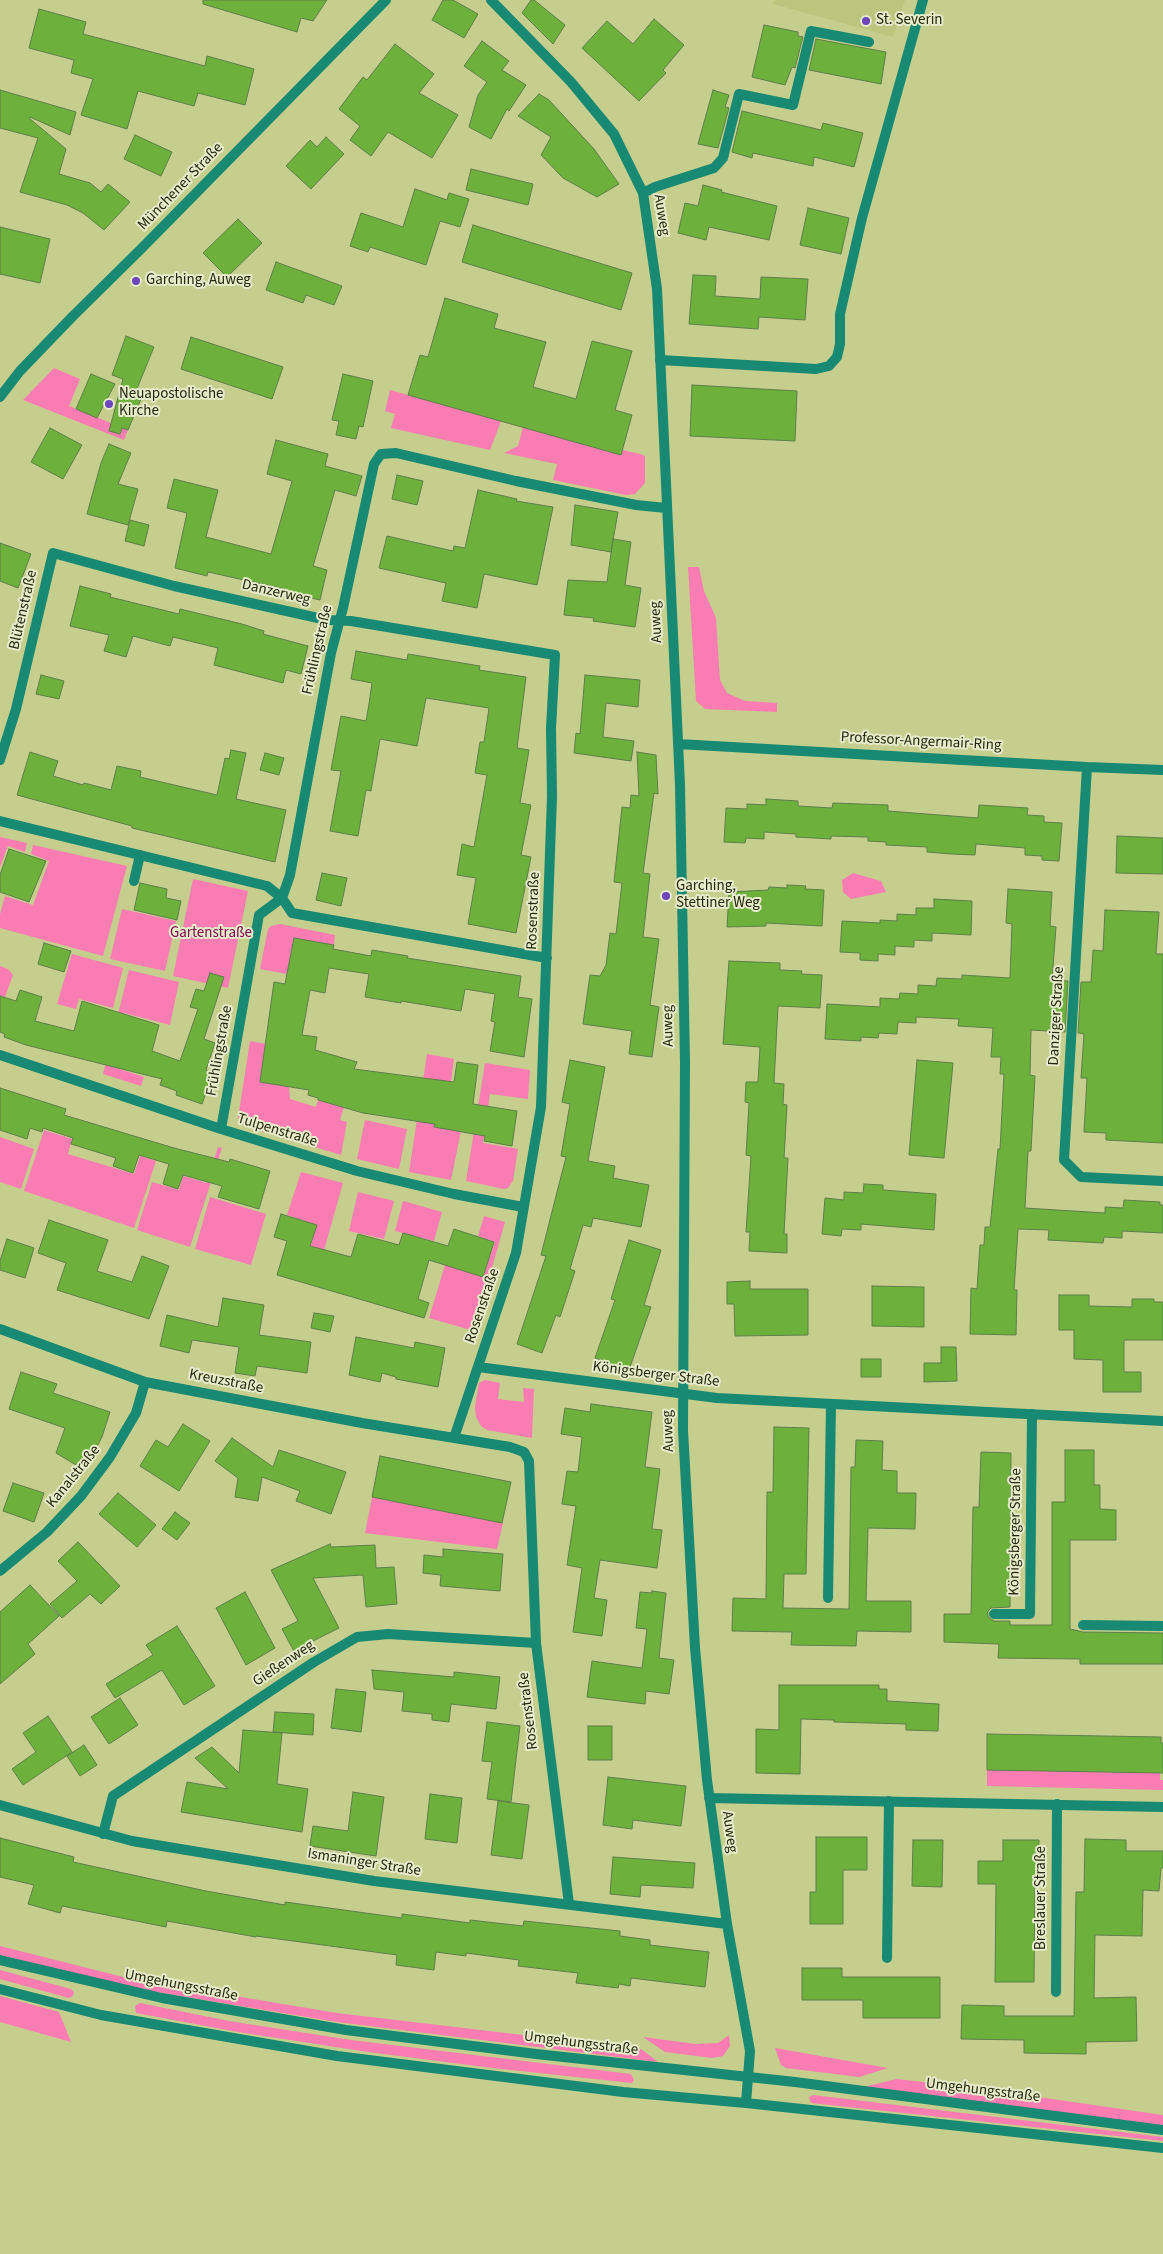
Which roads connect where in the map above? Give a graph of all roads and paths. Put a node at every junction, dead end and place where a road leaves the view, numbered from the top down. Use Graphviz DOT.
graph roads {
  1 [pos="386,0"];
  2 [pos="491,0"];
  3 [pos="923,0"];
  4 [pos="869,42"];
  5 [pos="643,193"];
  6 [pos="660,360"];
  7 [pos="0,397"];
  8 [pos="666,508"];
  9 [pos="53,553"];
  10 [pos="340,621"];
  11 [pos="556,655"];
  12 [pos="678,744"];
  13 [pos="0,760"];
  14 [pos="1087,767"];
  15 [pos="1163,770"];
  16 [pos="0,821"];
  17 [pos="140,855"];
  18 [pos="134,881"];
  19 [pos="282,898"];
  20 [pos="547,958"];
  21 [pos="0,1055"];
  22 [pos="221,1129"];
  23 [pos="1163,1181"];
  24 [pos="523,1207"];
  25 [pos="0,1329"];
  26 [pos="478,1367"];
  27 [pos="145,1382"];
  28 [pos="683,1395"];
  29 [pos="831,1404"];
  30 [pos="1032,1414"];
  31 [pos="1163,1421"];
  32 [pos="454,1438"];
  33 [pos="0,1571"];
  34 [pos="828,1598"];
  35 [pos="994,1614"];
  36 [pos="1083,1625"];
  37 [pos="1163,1626"];
  38 [pos="536,1643"];
  39 [pos="710,1798"];
  40 [pos="889,1801"];
  41 [pos="1057,1804"];
  42 [pos="0,1805"];
  43 [pos="1163,1807"];
  44 [pos="103,1834"];
  45 [pos="569,1904"];
  46 [pos="728,1924"];
  47 [pos="887,1958"];
  48 [pos="0,1960"];
  49 [pos="0,1989"];
  50 [pos="1056,1992"];
  51 [pos="750,2078"];
  52 [pos="746,2104"];
  53 [pos="1163,2130"];
  54 [pos="1163,2148"];
  1 -- 7 [label="street, Münchener Straße"];
  2 -- 5 [label="street, Auweg"];
  3 -- 6 [label="street"];
  4 -- 5 [label="street"];
  5 -- 6 [label="street, Auweg"];
  6 -- 8 [label="street, Auweg"];
  8 -- 10 [label="street, Frühlingstraße"];
  8 -- 12 [label="street, Auweg"];
  9 -- 10 [label="street, Danzerweg"];
  9 -- 13 [label="street, Blütenstraße"];
  10 -- 11 [label="street, Danzerweg"];
  10 -- 19 [label="street, Frühlingstraße"];
  11 -- 20 [label="street, Rosenstraße"];
  12 -- 14 [label="street, Professor-Angermair-Ring"];
  12 -- 28 [label="street, Auweg"];
  14 -- 15 [label="street, Professor-Angermair-Ring"];
  14 -- 23 [label="street, Danziger Straße"];
  16 -- 17 [label="street"];
  17 -- 18 [label="street"];
  17 -- 19 [label="street"];
  19 -- 20 [label="street"];
  19 -- 22 [label="street, Frühlingstraße"];
  20 -- 24 [label="street, Rosenstraße"];
  21 -- 22 [label="street, Tulpenstraße"];
  22 -- 24 [label="street, Tulpenstraße"];
  24 -- 26 [label="street, Rosenstraße"];
  25 -- 27 [label="street, Kreuzstraße"];
  26 -- 28 [label="street, Königsberger Straße"];
  26 -- 32 [label="street, Rosenstraße"];
  27 -- 32 [label="street, Kreuzstraße"];
  27 -- 33 [label="street, Kanalstraße"];
  28 -- 29 [label="street, Königsberger Straße"];
  28 -- 39 [label="street, Auweg"];
  29 -- 30 [label="street, Königsberger Straße"];
  29 -- 34 [label="street"];
  30 -- 31 [label="street, Königsberger Straße"];
  30 -- 35 [label="street, Königsberger Straße"];
  32 -- 38 [label="street, Rosenstraße"];
  36 -- 37 [label="street"];
  38 -- 44 [label="street, Gießenweg"];
  38 -- 45 [label="street, Rosenstraße"];
  39 -- 40 [label="street"];
  39 -- 46 [label="street, Auweg"];
  40 -- 41 [label="street"];
  40 -- 47 [label="street"];
  41 -- 43 [label="street"];
  41 -- 50 [label="street, Breslauer Straße"];
  42 -- 44 [label="street, Ismaninger Straße"];
  44 -- 45 [label="street, Ismaninger Straße"];
  45 -- 46 [label="street, Ismaninger Straße"];
  46 -- 51 [label="street, Auweg"];
  48 -- 51 [label="street, Umgehungsstraße"];
  49 -- 52 [label="street"];
  51 -- 52 [label="street, Auweg"];
  51 -- 53 [label="street, Umgehungsstraße"];
  52 -- 54 [label="street"];
}
